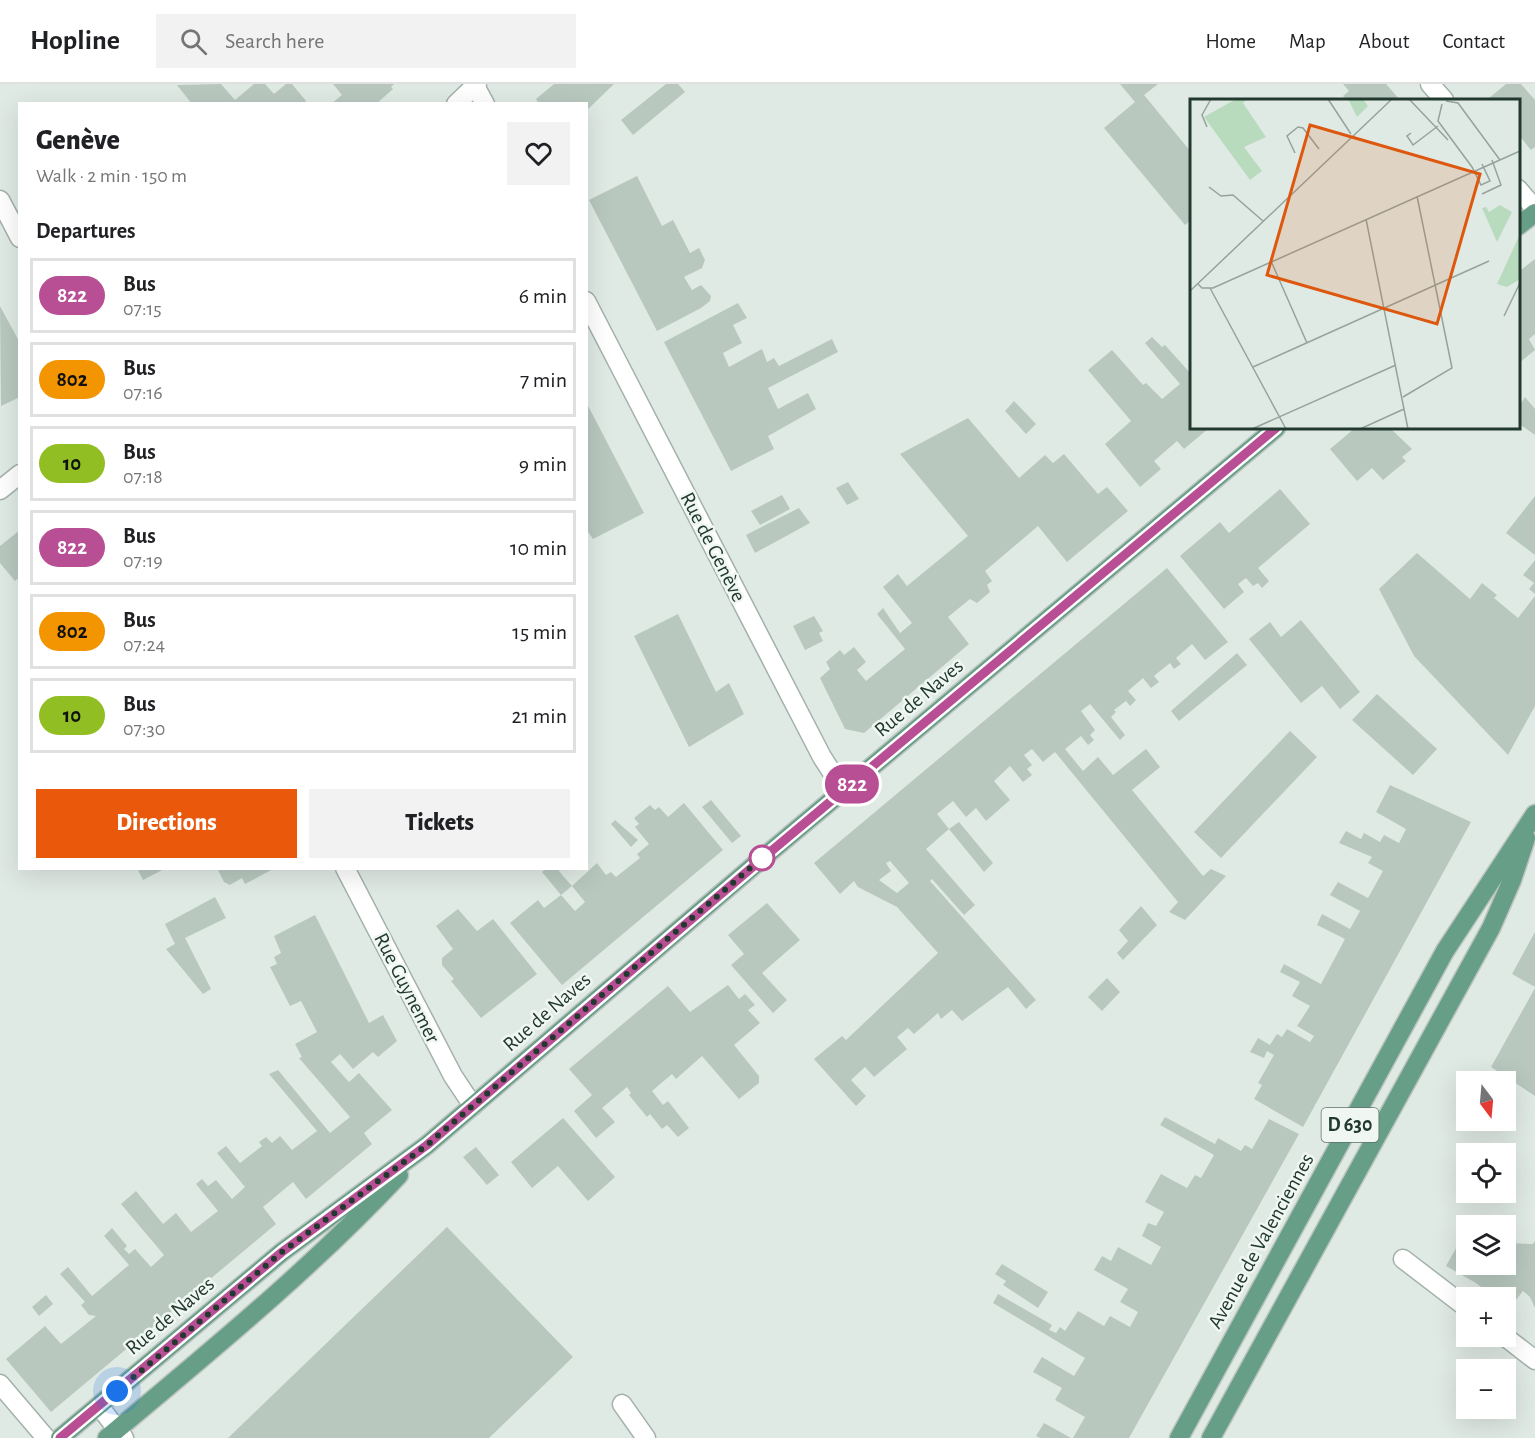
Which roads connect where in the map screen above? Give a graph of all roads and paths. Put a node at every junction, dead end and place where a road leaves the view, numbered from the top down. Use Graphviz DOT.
graph roads {
  1 [pos="1431,84"];
  2 [pos="476,85"];
  3 [pos="1443,99"];
  4 [pos="458,102"];
  5 [pos="483,102"];
  6 [pos="1520,192"];
  7 [pos="0,200"];
  8 [pos="1535,211"];
  9 [pos="1520,224"];
  10 [pos="18,234"];
  11 [pos="588,305"];
  12 [pos="1275,429"];
  13 [pos="18,476"];
  14 [pos="0,490"];
  15 [pos="844,791"];
  16 [pos="1533,817"];
  17 [pos="346,870"];
  18 [pos="473,1106"];
  19 [pos="427,1145"];
  20 [pos="1403,1259"];
  21 [pos="1456,1300"];
  22 [pos="1516,1345"];
  23 [pos="1535,1360"];
  24 [pos="0,1384"];
  25 [pos="622,1404"];
  26 [pos="99,1406"];
  27 [pos="116,1435"];
  28 [pos="46,1438"];
  29 [pos="60,1438"];
  30 [pos="646,1438"];
  31 [pos="1179,1438"];
  32 [pos="1211,1438"];
  1 -- 3 [label="street"];
  2 -- 4 [label="street"];
  2 -- 5 [label="street"];
  6 -- 8 [label="street"];
  7 -- 10 [label="street"];
  8 -- 9 [label="main road"];
  11 -- 15 [label="street, Rue de Genève"];
  12 -- 15 [label="main road, Rue de Naves"];
  13 -- 14 [label="street"];
  15 -- 18 [label="main road, Rue de Naves"];
  16 -- 31 [label="main road, Avenue de Valenciennes / D 630"];
  16 -- 32 [label="main road, Avenue de Valenciennes / D 630"];
  17 -- 18 [label="street, Rue Guynemer"];
  18 -- 19 [label="main road, Rue de Naves"];
  19 -- 26 [label="main road, Rue de Naves"];
  19 -- 27 [label="main road, Rue de Naves"];
  20 -- 21 [label="street"];
  22 -- 23 [label="street"];
  24 -- 28 [label="street"];
  25 -- 30 [label="street"];
  26 -- 27 [label="street"];
  26 -- 29 [label="main road, Rue de Naves"];
}
